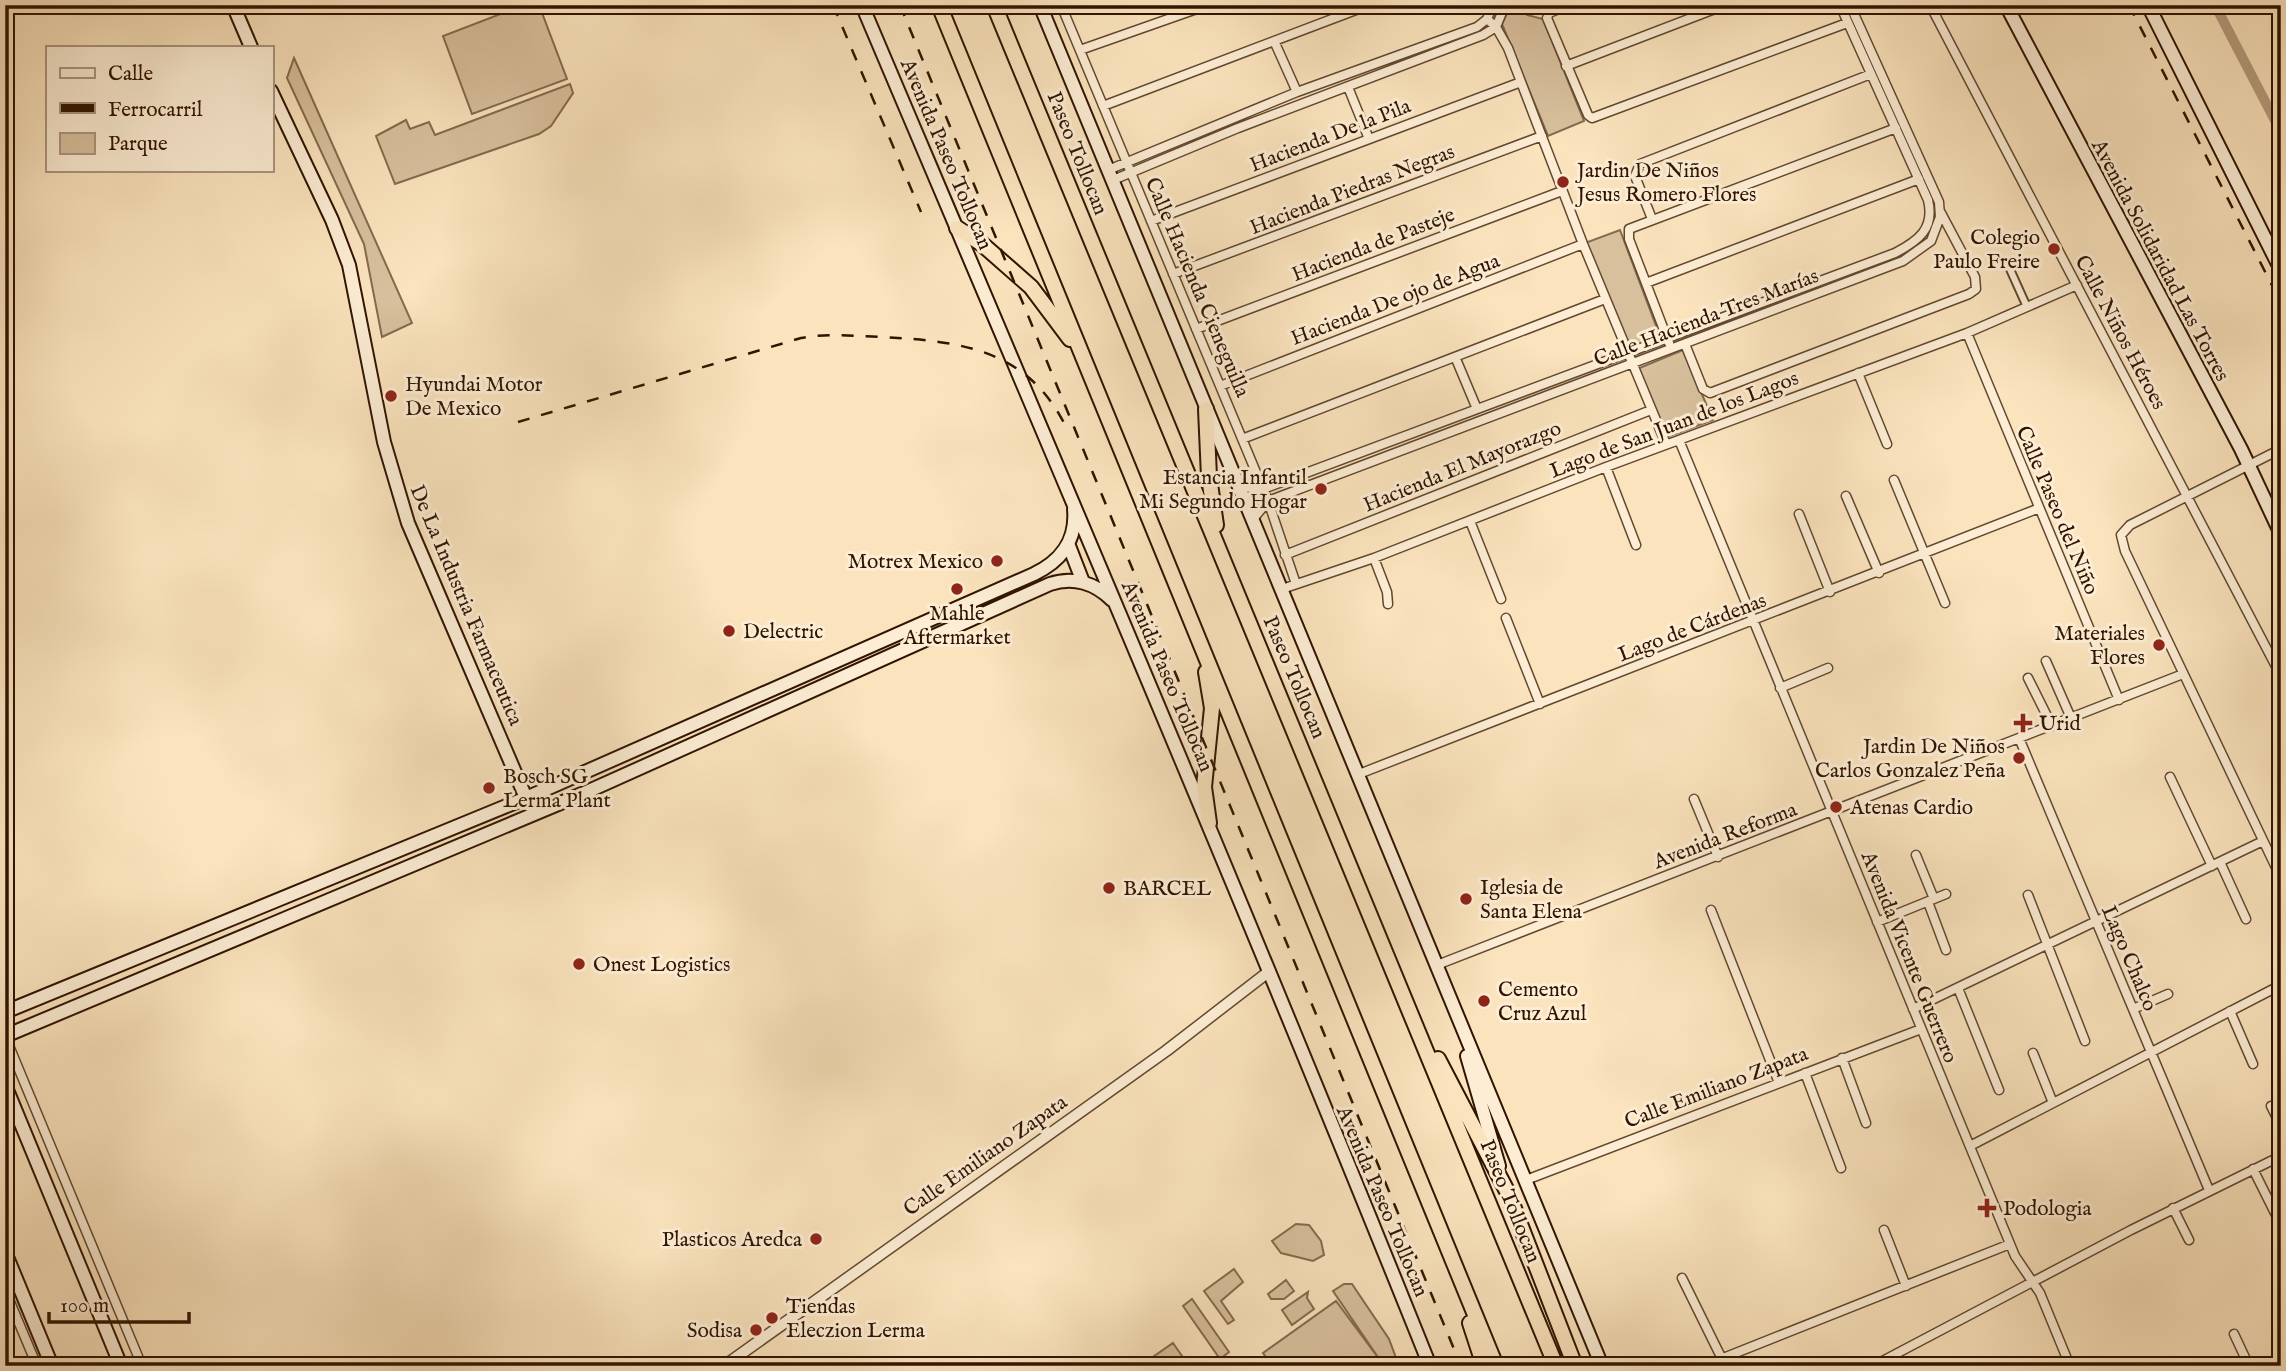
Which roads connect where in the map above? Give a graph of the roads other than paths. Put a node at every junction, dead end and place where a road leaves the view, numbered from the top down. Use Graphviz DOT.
graph roads {
  1 [pos="233,5"];
  2 [pos="862,5"];
  3 [pos="939,5"];
  4 [pos="994,5"];
  5 [pos="1040,5"];
  6 [pos="1061,5"];
  7 [pos="1208,5"];
  8 [pos="1369,5"];
  9 [pos="1493,5"];
  10 [pos="1505,5"];
  11 [pos="1569,5"];
  12 [pos="1725,5"];
  13 [pos="1840,5"];
  14 [pos="1850,5"];
  15 [pos="1930,5"];
  16 [pos="2006,5"];
  17 [pos="2015,5"];
  18 [pos="2148,5"];
  19 [pos="1487,19"];
  20 [pos="1847,23"];
  21 [pos="1496,27"];
  22 [pos="1275,43"];
  23 [pos="251,46"];
  24 [pos="1864,48"];
  25 [pos="1080,50"];
  26 [pos="1387,60"];
  27 [pos="1566,66"];
  28 [pos="1393,70"];
  29 [pos="1871,74"];
  30 [pos="1521,82"];
  31 [pos="2045,83"];
  32 [pos="1348,87"];
  33 [pos="1297,92"];
  34 [pos="273,95"];
  35 [pos="1103,106"];
  36 [pos="1234,118"];
  37 [pos="1238,128"];
  38 [pos="1896,128"];
  39 [pos="1542,136"];
  40 [pos="1369,139"];
  41 [pos="1918,152"];
  42 [pos="1909,156"];
  43 [pos="1127,162"];
  44 [pos="1131,172"];
  45 [pos="1110,175"];
  46 [pos="1919,179"];
  47 [pos="1562,191"];
  48 [pos="1940,211"];
  49 [pos="1652,219"];
  50 [pos="1151,221"];
  51 [pos="957,228"];
  52 [pos="1583,244"];
  53 [pos="2009,267"];
  54 [pos="2281,270"];
  55 [pos="1173,274"];
  56 [pos="1646,284"];
  57 [pos="2077,285"];
  58 [pos="1605,299"];
  59 [pos="2027,307"];
  60 [pos="1196,329"];
  61 [pos="1967,333"];
  62 [pos="1667,339"];
  63 [pos="1685,344"];
  64 [pos="1672,349"];
  65 [pos="1627,353"];
  66 [pos="1084,357"];
  67 [pos="1456,359"];
  68 [pos="1631,364"];
  69 [pos="1858,373"];
  70 [pos="1220,386"];
  71 [pos="1532,388"];
  72 [pos="1537,400"];
  73 [pos="1206,409"];
  74 [pos="1477,410"];
  75 [pos="1651,410"];
  76 [pos="1242,439"];
  77 [pos="1397,439"];
  78 [pos="1679,440"];
  79 [pos="1666,444"];
  80 [pos="1886,444"];
  81 [pos="2281,449"];
  82 [pos="1401,451"];
  83 [pos="2249,466"];
  84 [pos="1606,467"];
  85 [pos="1894,480"];
  86 [pos="1241,487"];
  87 [pos="1263,489"];
  88 [pos="2188,495"];
  89 [pos="1846,496"];
  90 [pos="1268,501"];
  91 [pos="1074,506"];
  92 [pos="2038,509"];
  93 [pos="1799,514"];
  94 [pos="1254,518"];
  95 [pos="1470,521"];
  96 [pos="2281,534"];
  97 [pos="1636,545"];
  98 [pos="1069,546"];
  99 [pos="1221,554"];
  100 [pos="1285,555"];
  101 [pos="1924,555"];
  102 [pos="1374,558"];
  103 [pos="1879,573"];
  104 [pos="1083,582"];
  105 [pos="1296,584"];
  106 [pos="1282,589"];
  107 [pos="1830,592"];
  108 [pos="1500,599"];
  109 [pos="1945,603"];
  110 [pos="970,604"];
  111 [pos="1388,604"];
  112 [pos="1119,609"];
  113 [pos="976,617"];
  114 [pos="1506,618"];
  115 [pos="1754,622"];
  116 [pos="902,633"];
  117 [pos="908,646"];
  118 [pos="1205,649"];
  119 [pos="2046,661"];
  120 [pos="1828,668"];
  121 [pos="2183,674"];
  122 [pos="2281,676"];
  123 [pos="2028,678"];
  124 [pos="1780,688"];
  125 [pos="764,693"];
  126 [pos="2119,700"];
  127 [pos="1540,704"];
  128 [pos="769,708"];
  129 [pos="2071,718"];
  130 [pos="2052,726"];
  131 [pos="2020,738"];
  132 [pos="1359,775"];
  133 [pos="2170,777"];
  134 [pos="526,798"];
  135 [pos="1694,799"];
  136 [pos="1832,812"];
  137 [pos="533,815"];
  138 [pos="1209,823"];
  139 [pos="2263,841"];
  140 [pos="1916,855"];
  141 [pos="1718,857"];
  142 [pos="2216,864"];
  143 [pos="2280,874"];
  144 [pos="1946,894"];
  145 [pos="2028,895"];
  146 [pos="1931,900"];
  147 [pos="1711,910"];
  148 [pos="2246,919"];
  149 [pos="1877,922"];
  150 [pos="2096,923"];
  151 [pos="2047,946"];
  152 [pos="1946,950"];
  153 [pos="1437,965"];
  154 [pos="1267,973"];
  155 [pos="2281,985"];
  156 [pos="1958,988"];
  157 [pos="2168,994"];
  158 [pos="1913,1009"];
  159 [pos="2133,1009"];
  160 [pos="2230,1011"];
  161 [pos="5,1012"];
  162 [pos="1460,1025"];
  163 [pos="1921,1029"];
  164 [pos="5,1036"];
  165 [pos="2085,1041"];
  166 [pos="1426,1049"];
  167 [pos="2033,1053"];
  168 [pos="2151,1054"];
  169 [pos="1842,1058"];
  170 [pos="2253,1064"];
  171 [pos="1805,1073"];
  172 [pos="1779,1083"];
  173 [pos="5,1085"];
  174 [pos="1999,1090"];
  175 [pos="2053,1103"];
  176 [pos="2271,1106"];
  177 [pos="1866,1123"];
  178 [pos="2281,1126"];
  179 [pos="1970,1146"];
  180 [pos="2281,1156"];
  181 [pos="1841,1168"];
  182 [pos="2253,1169"];
  183 [pos="1526,1180"];
  184 [pos="2208,1190"];
  185 [pos="1508,1193"];
  186 [pos="2173,1208"];
  187 [pos="2281,1225"];
  188 [pos="1884,1230"];
  189 [pos="2189,1240"];
  190 [pos="2010,1244"];
  191 [pos="5,1252"];
  192 [pos="1682,1279"];
  193 [pos="2034,1284"];
  194 [pos="1906,1286"];
  195 [pos="5,1290"];
  196 [pos="1466,1290"];
  197 [pos="2234,1334"];
  198 [pos="1722,1359"];
  199 [pos="37,1366"];
  200 [pos="52,1366"];
  201 [pos="121,1366"];
  202 [pos="142,1366"];
  203 [pos="724,1366"];
  204 [pos="1430,1366"];
  205 [pos="1484,1366"];
  206 [pos="1496,1366"];
  207 [pos="1556,1366"];
  208 [pos="1575,1366"];
  209 [pos="1602,1366"];
  210 [pos="1703,1366"];
  211 [pos="1873,1366"];
  212 [pos="2070,1366"];
  213 [pos="2249,1366"];
  1 -- 23 [label="main road"];
  2 -- 51 [label="main road, Avenida Paseo Tollocan"];
  3 -- 66 [label="highway"];
  4 -- 99 [label="highway, Paseo Tollocan"];
  5 -- 45 [label="main road"];
  6 -- 25 [label="street, Calle Hacienda Cieneguilla"];
  7 -- 25 [label="street"];
  8 -- 22 [label="street"];
  9 -- 19 [label="street"];
  10 -- 21 [label="street"];
  11 -- 27 [label="street"];
  12 -- 27 [label="street"];
  13 -- 20 [label="street, Calle Hacienda Tres Marías"];
  14 -- 24 [label="street, Calle Hacienda Tres Marías"];
  15 -- 57 [label="street, Calle Niños Héroes"];
  16 -- 31 [label="main road, Avenida Solidaridad Las Torres"];
  17 -- 31 [label="main road"];
  18 -- 54 [label="main road"];
  19 -- 21 [label="street"];
  19 -- 26 [label="street"];
  20 -- 24 [label="street, Calle Hacienda Tres Marías"];
  20 -- 27 [label="street"];
  21 -- 28 [label="street"];
  21 -- 30 [label="street"];
  22 -- 33 [label="street"];
  22 -- 35 [label="street"];
  24 -- 29 [label="street, Calle Hacienda Tres Marías"];
  24 -- 41 [label="street, Calle Hacienda Tres Marías"];
  25 -- 35 [label="street, Calle Hacienda Cieneguilla"];
  26 -- 28 [label="street"];
  26 -- 33 [label="street"];
  28 -- 32 [label="street"];
  29 -- 38 [label="street, Calle Hacienda Tres Marías"];
  29 -- 49 [label="street"];
  30 -- 39 [label="street"];
  30 -- 40 [label="street, Hacienda De la Pila"];
  31 -- 83 [label="main road, Avenida Solidaridad Las Torres"];
  32 -- 37 [label="street"];
  32 -- 40 [label="street"];
  33 -- 36 [label="street"];
  34 -- 134 [label="main road, De La Industria Farmaceutica"];
  35 -- 43 [label="street, Calle Hacienda Cieneguilla"];
  36 -- 37 [label="street"];
  36 -- 43 [label="street"];
  37 -- 44 [label="street"];
  38 -- 42 [label="street, Calle Hacienda Tres Marías"];
  38 -- 49 [label="street"];
  39 -- 47 [label="street"];
  39 -- 55 [label="street, Hacienda Piedras Negras"];
  40 -- 50 [label="street, Hacienda De la Pila"];
  41 -- 42 [label="street"];
  41 -- 48 [label="street, Calle Hacienda Tres Marías"];
  42 -- 46 [label="street, Calle Hacienda Tres Marías"];
  43 -- 44 [label="street, Calle Hacienda Cieneguilla"];
  43 -- 45 [label="street"];
  44 -- 45 [label="street"];
  44 -- 50 [label="street, Calle Hacienda Cieneguilla"];
  45 -- 73 [label="main road"];
  46 -- 56 [label="street"];
  46 -- 62 [label="street, Calle Hacienda Tres Marías"];
  47 -- 52 [label="street"];
  47 -- 60 [label="street, Hacienda de Pasteje"];
  48 -- 63 [label="street, Calle Hacienda Tres Marías"];
  48 -- 63 [label="street"];
  49 -- 56 [label="street"];
  50 -- 55 [label="street, Calle Hacienda Cieneguilla"];
  51 -- 66 [label="highway"];
  51 -- 91 [label="main road, Avenida Paseo Tollocan"];
  52 -- 58 [label="street"];
  52 -- 70 [label="street, Hacienda De ojo de Agua"];
  53 -- 59 [label="street"];
  55 -- 60 [label="street, Calle Hacienda Cieneguilla"];
  56 -- 62 [label="street"];
  57 -- 59 [label="street, Lago de San Juan de los Lagos"];
  57 -- 88 [label="street, Calle Niños Héroes"];
  58 -- 65 [label="street"];
  58 -- 67 [label="street"];
  59 -- 61 [label="street, Lago de San Juan de los Lagos"];
  60 -- 70 [label="street, Calle Hacienda Cieneguilla"];
  61 -- 69 [label="street, Lago de San Juan de los Lagos"];
  61 -- 92 [label="street, Calle Paseo del Niño"];
  62 -- 64 [label="street"];
  62 -- 65 [label="street, Calle Hacienda Tres Marías"];
  63 -- 64 [label="street, Calle Hacienda Tres Marías"];
  64 -- 68 [label="street, Calle Hacienda Tres Marías"];
  65 -- 68 [label="street"];
  65 -- 71 [label="street, Calle Hacienda Tres Marías"];
  66 -- 118 [label="highway"];
  67 -- 74 [label="street"];
  67 -- 76 [label="street"];
  68 -- 72 [label="street, Calle Hacienda Tres Marías"];
  68 -- 75 [label="street"];
  69 -- 78 [label="street, Lago de San Juan de los Lagos"];
  69 -- 80 [label="street"];
  70 -- 76 [label="street, Calle Hacienda Cieneguilla"];
  71 -- 72 [label="street"];
  71 -- 74 [label="street, Calle Hacienda Tres Marías"];
  72 -- 82 [label="street, Calle Hacienda Tres Marías"];
  73 -- 86 [label="main road"];
  73 -- 99 [label="highway"];
  74 -- 77 [label="street, Calle Hacienda Tres Marías"];
  75 -- 79 [label="street"];
  75 -- 100 [label="street, Hacienda El Mayorazgo"];
  76 -- 87 [label="street, Calle Hacienda Cieneguilla"];
  77 -- 82 [label="street"];
  77 -- 87 [label="street, Calle Hacienda Tres Marías"];
  78 -- 79 [label="street, Lago de San Juan de los Lagos"];
  78 -- 115 [label="street, Avenida Vicente Guerrero"];
  79 -- 84 [label="street, Lago de San Juan de los Lagos"];
  81 -- 83 [label="street"];
  82 -- 90 [label="street, Calle Hacienda Tres Marías"];
  83 -- 88 [label="street"];
  83 -- 96 [label="main road, Avenida Solidaridad Las Torres"];
  84 -- 95 [label="street, Lago de San Juan de los Lagos"];
  84 -- 97 [label="street"];
  85 -- 101 [label="street"];
  86 -- 87 [label="street, Calle Hacienda Tres Marías"];
  86 -- 94 [label="main road"];
  87 -- 90 [label="street, Calle Hacienda Cieneguilla"];
  88 -- 121 [label="street"];
  88 -- 122 [label="street, Calle Niños Héroes"];
  89 -- 103 [label="street"];
  90 -- 94 [label="street, Calle Hacienda Tres Marías"];
  90 -- 100 [label="street, Calle Hacienda Cieneguilla"];
  91 -- 98 [label="main road"];
  91 -- 112 [label="main road, Avenida Paseo Tollocan"];
  92 -- 101 [label="street, Lago de Cárdenas"];
  92 -- 126 [label="street, Calle Paseo del Niño"];
  93 -- 107 [label="street"];
  94 -- 106 [label="main road"];
  95 -- 102 [label="street, Lago de San Juan de los Lagos"];
  95 -- 108 [label="street"];
  98 -- 104 [label="main road"];
  98 -- 110 [label="main road"];
  99 -- 166 [label="highway, Paseo Tollocan"];
  100 -- 105 [label="street, Calle Hacienda Cieneguilla"];
  101 -- 103 [label="street, Lago de Cárdenas"];
  101 -- 109 [label="street"];
  102 -- 105 [label="street, Lago de San Juan de los Lagos"];
  102 -- 111 [label="street"];
  103 -- 107 [label="street, Lago de Cárdenas"];
  104 -- 112 [label="main road"];
  104 -- 113 [label="main road"];
  105 -- 106 [label="street, Lago de San Juan de los Lagos"];
  106 -- 132 [label="main road"];
  107 -- 115 [label="street, Lago de Cárdenas"];
  110 -- 113 [label="street"];
  110 -- 116 [label="main road"];
  112 -- 138 [label="main road, Avenida Paseo Tollocan"];
  113 -- 117 [label="main road"];
  114 -- 127 [label="street"];
  115 -- 124 [label="street, Avenida Vicente Guerrero"];
  115 -- 127 [label="street, Lago de Cárdenas"];
  116 -- 117 [label="street"];
  116 -- 125 [label="main road"];
  117 -- 128 [label="main road"];
  118 -- 138 [label="highway"];
  118 -- 196 [label="highway"];
  119 -- 129 [label="street"];
  120 -- 124 [label="street"];
  121 -- 126 [label="street, Avenida Reforma"];
  121 -- 139 [label="street"];
  123 -- 130 [label="street"];
  124 -- 136 [label="street, Avenida Vicente Guerrero"];
  125 -- 128 [label="street"];
  125 -- 134 [label="main road"];
  126 -- 129 [label="street, Avenida Reforma"];
  127 -- 132 [label="street, Lago de Cárdenas"];
  128 -- 137 [label="main road"];
  129 -- 130 [label="street, Avenida Reforma"];
  130 -- 131 [label="street, Avenida Reforma"];
  131 -- 136 [label="street, Avenida Reforma"];
  131 -- 150 [label="street, Lago Chalco"];
  132 -- 153 [label="main road"];
  133 -- 142 [label="street"];
  134 -- 137 [label="main road, De La Industria Farmaceutica"];
  134 -- 161 [label="main road"];
  135 -- 141 [label="street"];
  136 -- 141 [label="street, Avenida Reforma"];
  136 -- 149 [label="street, Avenida Vicente Guerrero"];
  137 -- 164 [label="main road"];
  138 -- 154 [label="main road, Avenida Paseo Tollocan"];
  139 -- 142 [label="street"];
  139 -- 143 [label="street"];
  140 -- 146 [label="street"];
  141 -- 153 [label="street, Avenida Reforma"];
  142 -- 148 [label="street"];
  142 -- 150 [label="street"];
  144 -- 146 [label="street"];
  145 -- 151 [label="street"];
  146 -- 149 [label="street"];
  146 -- 152 [label="street"];
  147 -- 172 [label="street"];
  149 -- 158 [label="street, Avenida Vicente Guerrero"];
  150 -- 151 [label="street"];
  150 -- 159 [label="street, Lago Chalco"];
  151 -- 156 [label="street"];
  151 -- 165 [label="street"];
  153 -- 162 [label="main road"];
  154 -- 203 [label="street, Calle Emiliano Zapata"];
  154 -- 204 [label="main road, Avenida Paseo Tollocan"];
  155 -- 160 [label="street"];
  156 -- 158 [label="street"];
  156 -- 174 [label="street"];
  157 -- 159 [label="street"];
  158 -- 163 [label="street, Avenida Vicente Guerrero"];
  159 -- 168 [label="street, Lago Chalco"];
  160 -- 168 [label="street"];
  160 -- 170 [label="street"];
  162 -- 183 [label="main road"];
  162 -- 185 [label="main road"];
  163 -- 169 [label="street, Calle Emiliano Zapata"];
  163 -- 179 [label="street, Avenida Vicente Guerrero"];
  164 -- 202 [label="street"];
  166 -- 185 [label="highway"];
  166 -- 207 [label="highway, Paseo Tollocan"];
  167 -- 175 [label="street"];
  168 -- 175 [label="street"];
  168 -- 184 [label="street, Lago Chalco"];
  169 -- 171 [label="street, Calle Emiliano Zapata"];
  169 -- 177 [label="street"];
  171 -- 172 [label="street, Calle Emiliano Zapata"];
  171 -- 181 [label="street"];
  172 -- 183 [label="street, Calle Emiliano Zapata"];
  173 -- 201 [label="main road"];
  175 -- 179 [label="street"];
  176 -- 178 [label="street"];
  179 -- 190 [label="street, Avenida Vicente Guerrero"];
  180 -- 182 [label="street"];
  182 -- 184 [label="street"];
  182 -- 187 [label="street"];
  183 -- 209 [label="main road"];
  184 -- 186 [label="street"];
  185 -- 208 [label="highway"];
  186 -- 189 [label="street"];
  186 -- 193 [label="street"];
  188 -- 194 [label="street"];
  190 -- 193 [label="street, Avenida Vicente Guerrero"];
  190 -- 194 [label="street"];
  191 -- 200 [label="main road"];
  192 -- 198 [label="street"];
  193 -- 211 [label="street"];
  193 -- 212 [label="street, Avenida Vicente Guerrero"];
  194 -- 198 [label="street"];
  195 -- 199 [label="street"];
  196 -- 205 [label="highway"];
  196 -- 206 [label="highway"];
  197 -- 213 [label="street"];
  198 -- 210 [label="street"];
}
